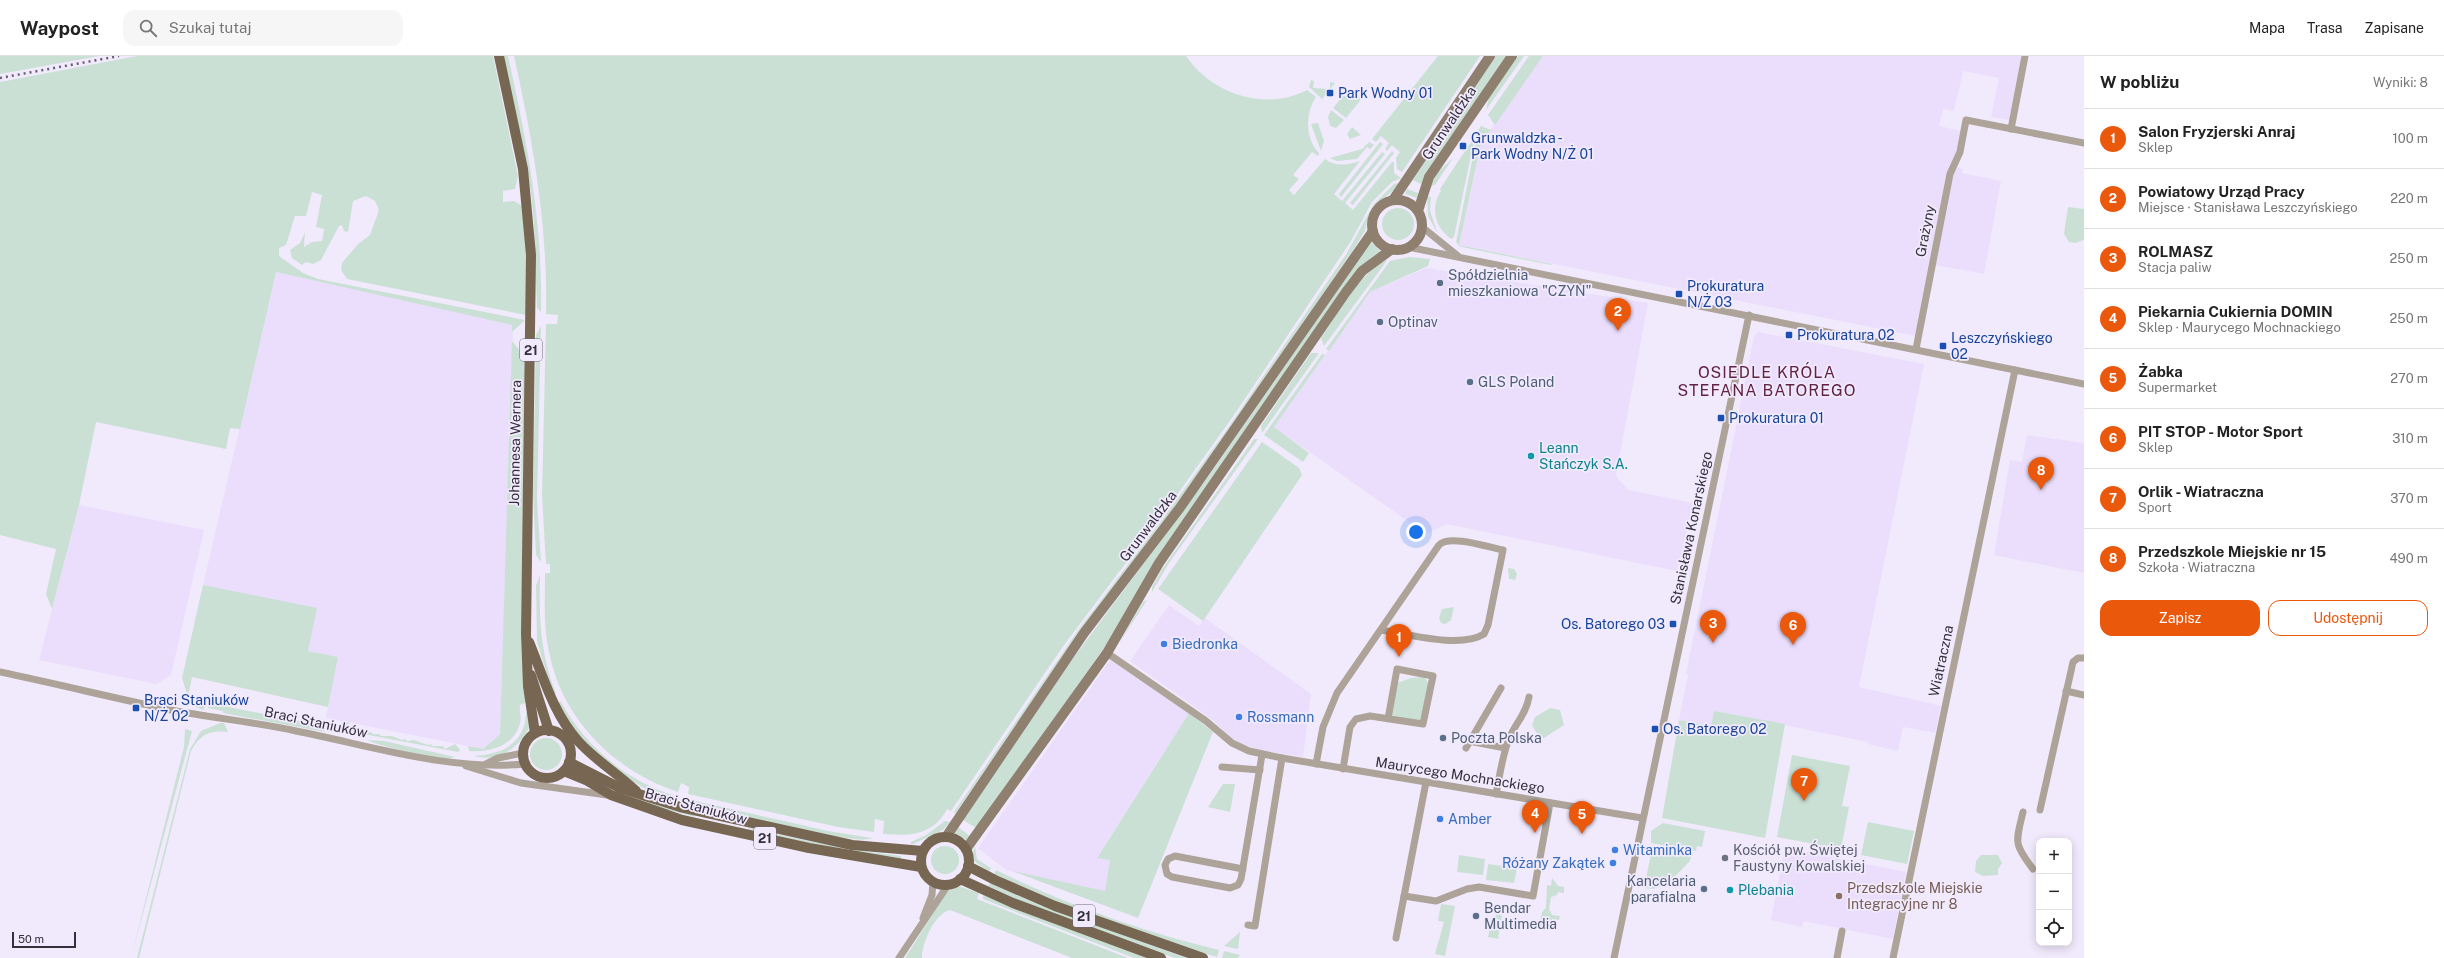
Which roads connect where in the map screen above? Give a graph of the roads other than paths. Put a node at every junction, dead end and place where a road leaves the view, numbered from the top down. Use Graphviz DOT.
graph roads {
  1 [pos="499,56"];
  2 [pos="1490,56"];
  3 [pos="1512,56"];
  4 [pos="2025,56"];
  5 [pos="2011,129"];
  6 [pos="2084,143"];
  7 [pos="1393,200"];
  8 [pos="1418,211"];
  9 [pos="1422,227"];
  10 [pos="1373,232"];
  11 [pos="1408,248"];
  12 [pos="1392,249"];
  13 [pos="1460,257"];
  14 [pos="1749,315"];
  15 [pos="1916,349"];
  16 [pos="2015,370"];
  17 [pos="2084,384"];
  18 [pos="1381,630"];
  19 [pos="526,634"];
  20 [pos="1107,652"];
  21 [pos="2084,658"];
  22 [pos="528,665"];
  23 [pos="0,672"];
  24 [pos="1501,688"];
  25 [pos="2066,691"];
  26 [pos="2084,695"];
  27 [pos="1529,697"];
  28 [pos="1388,719"];
  29 [pos="549,731"];
  30 [pos="535,734"];
  31 [pos="1505,748"];
  32 [pos="523,753"];
  33 [pos="1262,755"];
  34 [pos="1278,758"];
  35 [pos="461,764"];
  36 [pos="486,764"];
  37 [pos="525,764"];
  38 [pos="1316,764"];
  39 [pos="567,767"];
  40 [pos="1222,767"];
  41 [pos="1343,768"];
  42 [pos="1260,770"];
  43 [pos="1426,782"];
  44 [pos="638,792"];
  45 [pos="1496,794"];
  46 [pos="611,795"];
  47 [pos="1550,803"];
  48 [pos="2040,810"];
  49 [pos="2023,812"];
  50 [pos="1642,818"];
  51 [pos="946,837"];
  52 [pos="966,850"];
  53 [pos="923,851"];
  54 [pos="968,866"];
  55 [pos="921,867"];
  56 [pos="1242,869"];
  57 [pos="2032,869"];
  58 [pos="960,879"];
  59 [pos="933,882"];
  60 [pos="948,885"];
  61 [pos="1404,896"];
  62 [pos="1248,925"];
  63 [pos="918,930"];
  64 [pos="1842,932"];
  65 [pos="1396,938"];
  66 [pos="898,958"];
  67 [pos="1161,958"];
  68 [pos="1202,958"];
  69 [pos="1614,958"];
  70 [pos="1837,958"];
  71 [pos="1893,958"];
  1 -- 19 [label="main road, Johannesa Wernera / 21"];
  2 -- 7 [label="street, Grunwaldzka"];
  3 -- 8 [label="street, Grunwaldzka"];
  4 -- 5 [label="street"];
  5 -- 6 [label="street"];
  5 -- 15 [label="street, Grażyny"];
  7 -- 8 [label="street"];
  7 -- 10 [label="street"];
  8 -- 9 [label="street"];
  9 -- 11 [label="street"];
  9 -- 13 [label="street"];
  10 -- 12 [label="street"];
  10 -- 51 [label="street, Grunwaldzka"];
  11 -- 12 [label="street"];
  11 -- 13 [label="street"];
  12 -- 20 [label="street, Grunwaldzka"];
  13 -- 14 [label="street"];
  14 -- 15 [label="street"];
  14 -- 50 [label="street, Stanisława Konarskiego"];
  15 -- 16 [label="street"];
  16 -- 17 [label="street"];
  16 -- 71 [label="street, Wiatraczna"];
  18 -- 18 [label="street"];
  18 -- 38 [label="street"];
  19 -- 22 [label="main road, Johannesa Wernera / 21"];
  19 -- 44 [label="main road, 21"];
  20 -- 33 [label="street, Maurycego Mochnackiego"];
  20 -- 52 [label="street, Grunwaldzka"];
  21 -- 25 [label="street"];
  22 -- 29 [label="main road, Johannesa Wernera / 21"];
  22 -- 30 [label="main road, Johannesa Wernera / 21"];
  23 -- 35 [label="street, Braci Staniuków"];
  24 -- 31 [label="street"];
  25 -- 26 [label="street"];
  25 -- 48 [label="street"];
  27 -- 31 [label="street"];
  28 -- 28 [label="street"];
  28 -- 41 [label="street"];
  29 -- 30 [label="main road"];
  29 -- 39 [label="main road"];
  30 -- 32 [label="main road"];
  31 -- 45 [label="street"];
  32 -- 36 [label="street, Braci Staniuków"];
  32 -- 37 [label="main road"];
  33 -- 34 [label="street, Maurycego Mochnackiego"];
  33 -- 42 [label="street"];
  34 -- 38 [label="street, Maurycego Mochnackiego"];
  34 -- 62 [label="street"];
  35 -- 36 [label="street, Braci Staniuków"];
  35 -- 46 [label="street"];
  36 -- 37 [label="street, Braci Staniuków"];
  37 -- 39 [label="main road"];
  38 -- 41 [label="street, Maurycego Mochnackiego"];
  39 -- 44 [label="main road, Braci Staniuków / 21"];
  39 -- 46 [label="main road, Braci Staniuków / 21"];
  40 -- 42 [label="street"];
  41 -- 43 [label="street, Maurycego Mochnackiego"];
  42 -- 56 [label="street"];
  43 -- 45 [label="street, Maurycego Mochnackiego"];
  43 -- 61 [label="street"];
  44 -- 53 [label="main road, Braci Staniuków / 21"];
  45 -- 47 [label="street, Maurycego Mochnackiego"];
  46 -- 55 [label="main road, Braci Staniuków / 21"];
  47 -- 50 [label="street, Maurycego Mochnackiego"];
  47 -- 61 [label="street"];
  49 -- 57 [label="street"];
  50 -- 69 [label="street, Stanisława Konarskiego"];
  51 -- 52 [label="main road"];
  51 -- 53 [label="main road"];
  52 -- 54 [label="main road"];
  53 -- 55 [label="main road"];
  54 -- 58 [label="main road"];
  54 -- 68 [label="main road, 21"];
  55 -- 59 [label="main road"];
  56 -- 56 [label="street"];
  58 -- 60 [label="main road"];
  58 -- 67 [label="main road, 21"];
  59 -- 60 [label="main road"];
  59 -- 63 [label="street"];
  60 -- 63 [label="street"];
  61 -- 65 [label="street"];
  63 -- 66 [label="street"];
  64 -- 70 [label="street"];
}
